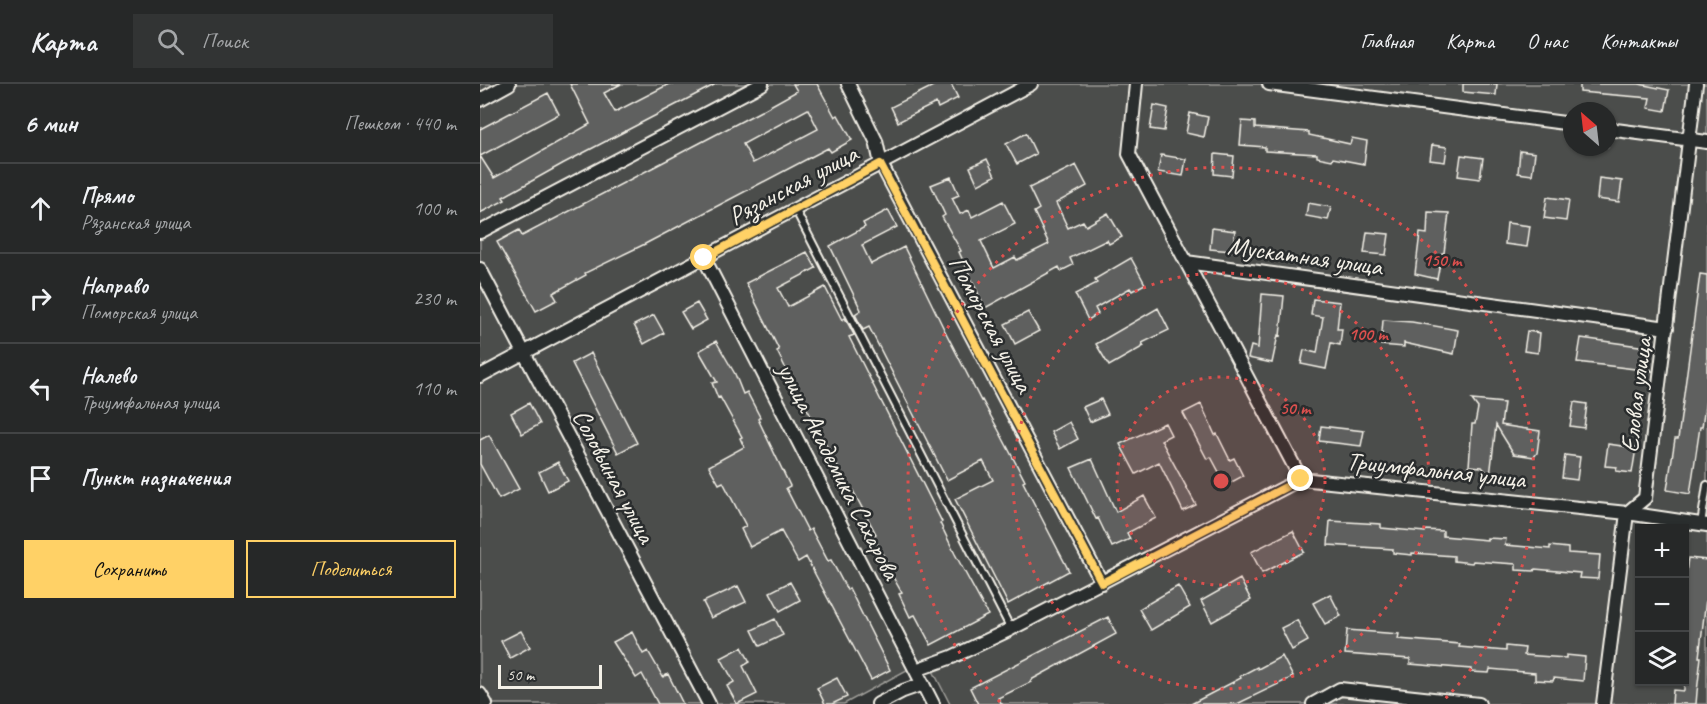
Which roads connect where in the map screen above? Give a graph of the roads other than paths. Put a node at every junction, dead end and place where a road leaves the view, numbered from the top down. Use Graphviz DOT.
graph roads {
  1 [pos="509,84"];
  2 [pos="762,84"];
  3 [pos="848,84"];
  4 [pos="1031,84"];
  5 [pos="1136,84"];
  6 [pos="1269,84"];
  7 [pos="1696,84"];
  8 [pos="480,100"];
  9 [pos="1563,123"];
  10 [pos="1617,130"];
  11 [pos="1688,140"];
  12 [pos="1707,142"];
  13 [pos="880,164"];
  14 [pos="795,209"];
  15 [pos="480,231"];
  16 [pos="704,258"];
  17 [pos="1186,262"];
  18 [pos="480,269"];
  19 [pos="1667,328"];
  20 [pos="524,353"];
  21 [pos="480,376"];
  22 [pos="1301,479"];
  23 [pos="1707,485"];
  24 [pos="1627,513"];
  25 [pos="1704,524"];
  26 [pos="1102,583"];
  27 [pos="1011,629"];
  28 [pos="916,670"];
  29 [pos="923,684"];
  30 [pos="480,694"];
  31 [pos="486,704"];
  32 [pos="709,704"];
  33 [pos="878,704"];
  34 [pos="933,704"];
  35 [pos="1312,704"];
  36 [pos="1479,704"];
  37 [pos="1603,704"];
  1 -- 8 [label="street"];
  2 -- 15 [label="street"];
  3 -- 13 [label="street, Поморская улица"];
  4 -- 13 [label="street, Рязанская улица"];
  5 -- 17 [label="street, Мускатная улица"];
  6 -- 9 [label="street"];
  7 -- 11 [label="street, Еловая улица"];
  10 -- 11 [label="street"];
  11 -- 12 [label="street"];
  11 -- 19 [label="street, Еловая улица"];
  13 -- 14 [label="street, Рязанская улица"];
  13 -- 26 [label="street, Поморская улица"];
  14 -- 16 [label="street, Рязанская улица"];
  14 -- 27 [label="lane"];
  16 -- 20 [label="street, Рязанская улица"];
  16 -- 28 [label="street, улица Академика Сахарова"];
  17 -- 19 [label="street, Мускатная улица"];
  17 -- 22 [label="street, Мускатная улица"];
  18 -- 20 [label="street, Соловьиная улица"];
  19 -- 24 [label="street, Еловая улица"];
  20 -- 21 [label="street, Рязанская улица"];
  20 -- 32 [label="street, Соловьиная улица"];
  22 -- 24 [label="street, Триумфальная улица"];
  22 -- 26 [label="street"];
  23 -- 25 [label="lane"];
  24 -- 25 [label="street, Триумфальная улица"];
  24 -- 37 [label="street"];
  26 -- 27 [label="street"];
  27 -- 28 [label="street"];
  28 -- 29 [label="street, улица Академика Сахарова"];
  29 -- 33 [label="street"];
  29 -- 34 [label="street, улица Академика Сахарова"];
  30 -- 31 [label="street"];
  35 -- 36 [label="street"];
}
